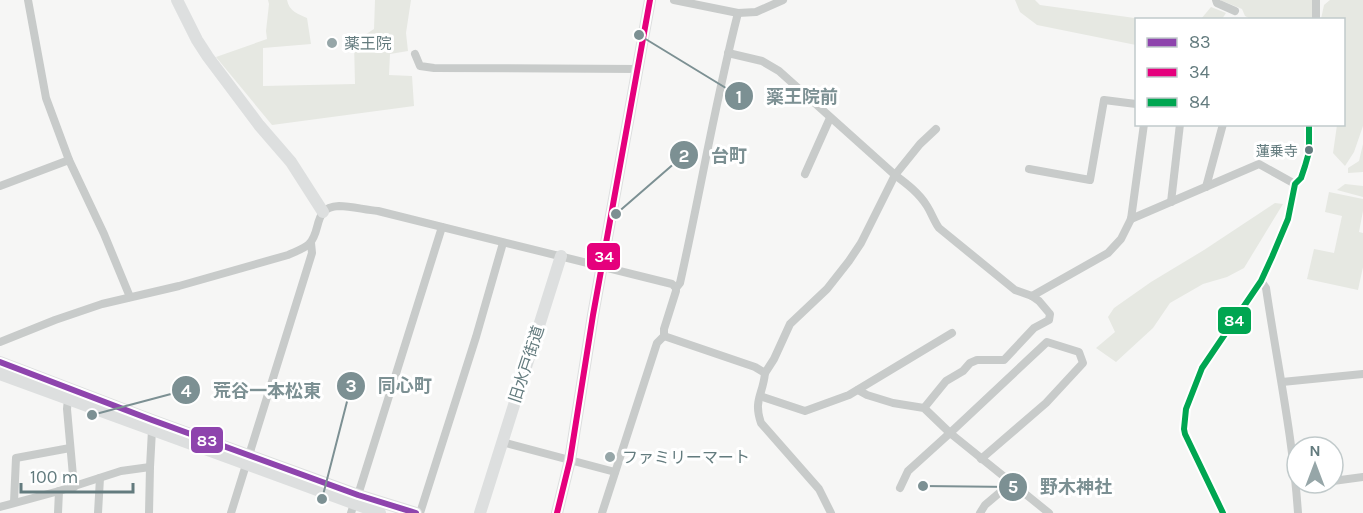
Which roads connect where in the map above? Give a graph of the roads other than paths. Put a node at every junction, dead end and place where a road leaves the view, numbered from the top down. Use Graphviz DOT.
graph roads {
  1 [pos="28,0"];
  2 [pos="177,0"];
  3 [pos="650,0"];
  4 [pos="674,0"];
  5 [pos="783,0"];
  6 [pos="1216,0"];
  7 [pos="1316,0"];
  8 [pos="1235,11"];
  9 [pos="738,13"];
  10 [pos="1316,18"];
  11 [pos="728,53"];
  12 [pos="415,54"];
  13 [pos="638,69"];
  14 [pos="1135,104"];
  15 [pos="830,118"];
  16 [pos="1144,126"];
  17 [pos="1180,126"];
  18 [pos="1222,126"];
  19 [pos="1309,126"];
  20 [pos="936,129"];
  21 [pos="69,160"];
  22 [pos="1029,170"];
  23 [pos="805,174"];
  24 [pos="895,175"];
  25 [pos="1295,184"];
  26 [pos="0,186"];
  27 [pos="1206,187"];
  28 [pos="1171,202"];
  29 [pos="323,212"];
  30 [pos="1131,219"];
  31 [pos="442,227"];
  32 [pos="311,243"];
  33 [pos="503,243"];
  34 [pos="561,256"];
  35 [pos="602,267"];
  36 [pos="1261,281"];
  37 [pos="676,288"];
  38 [pos="1032,296"];
  39 [pos="130,297"];
  40 [pos="952,333"];
  41 [pos="664,336"];
  42 [pos="0,342"];
  43 [pos="0,362"];
  44 [pos="765,373"];
  45 [pos="0,374"];
  46 [pos="1363,374"];
  47 [pos="1282,382"];
  48 [pos="858,390"];
  49 [pos="760,396"];
  50 [pos="68,399"];
  51 [pos="924,408"];
  52 [pos="152,430"];
  53 [pos="950,434"];
  54 [pos="1292,435"];
  55 [pos="502,442"];
  56 [pos="70,448"];
  57 [pos="981,459"];
  58 [pos="247,460"];
  59 [pos="570,460"];
  60 [pos="150,467"];
  61 [pos="615,472"];
  62 [pos="1363,477"];
  63 [pos="100,478"];
  64 [pos="1345,479"];
  65 [pos="1011,483"];
  66 [pos="74,487"];
  67 [pos="900,488"];
  68 [pos="58,491"];
  69 [pos="1300,495"];
  70 [pos="14,502"];
  71 [pos="354,504"];
  72 [pos="0,507"];
  73 [pos="58,513"];
  74 [pos="98,513"];
  75 [pos="149,513"];
  76 [pos="231,513"];
  77 [pos="380,513"];
  78 [pos="418,513"];
  79 [pos="480,513"];
  80 [pos="556,513"];
  81 [pos="602,513"];
  82 [pos="831,513"];
  83 [pos="980,513"];
  84 [pos="1048,513"];
  85 [pos="1223,513"];
  86 [pos="1298,513"];
  1 -- 21 [label="street"];
  2 -- 29 [label="main road"];
  3 -- 13 [label="main road"];
  4 -- 9 [label="street"];
  5 -- 9 [label="street"];
  6 -- 8 [label="street"];
  7 -- 10 [label="street"];
  9 -- 11 [label="street"];
  11 -- 15 [label="street"];
  11 -- 37 [label="street"];
  12 -- 13 [label="street"];
  13 -- 35 [label="main road"];
  14 -- 22 [label="street"];
  15 -- 23 [label="street"];
  15 -- 24 [label="street"];
  16 -- 30 [label="street"];
  17 -- 28 [label="street"];
  18 -- 27 [label="street"];
  19 -- 25 [label="street"];
  20 -- 24 [label="street"];
  21 -- 26 [label="street"];
  21 -- 39 [label="street"];
  24 -- 38 [label="street"];
  24 -- 44 [label="street"];
  25 -- 27 [label="street"];
  25 -- 36 [label="street"];
  27 -- 28 [label="street"];
  28 -- 30 [label="street"];
  29 -- 31 [label="street"];
  29 -- 32 [label="street"];
  30 -- 38 [label="street"];
  31 -- 33 [label="street"];
  31 -- 71 [label="street"];
  32 -- 39 [label="street"];
  32 -- 58 [label="street"];
  33 -- 34 [label="street"];
  33 -- 78 [label="street"];
  34 -- 35 [label="street"];
  34 -- 55 [label="main road, 旧水戸街道"];
  35 -- 37 [label="street"];
  35 -- 59 [label="main road"];
  36 -- 47 [label="street"];
  36 -- 85 [label="street"];
  37 -- 41 [label="street"];
  38 -- 51 [label="street"];
  39 -- 42 [label="street"];
  40 -- 48 [label="street"];
  41 -- 44 [label="street"];
  41 -- 61 [label="street"];
  43 -- 58 [label="main road"];
  44 -- 49 [label="street"];
  45 -- 50 [label="main road"];
  46 -- 47 [label="street"];
  47 -- 54 [label="street"];
  48 -- 49 [label="street"];
  48 -- 51 [label="street"];
  49 -- 82 [label="street"];
  50 -- 52 [label="main road"];
  50 -- 56 [label="street"];
  51 -- 53 [label="street"];
  52 -- 58 [label="main road"];
  52 -- 60 [label="street"];
  53 -- 57 [label="street"];
  53 -- 57 [label="street"];
  53 -- 67 [label="street"];
  55 -- 59 [label="street"];
  55 -- 79 [label="main road, 旧水戸街道"];
  56 -- 66 [label="street"];
  56 -- 70 [label="street"];
  57 -- 65 [label="street"];
  58 -- 71 [label="main road"];
  58 -- 76 [label="street"];
  59 -- 61 [label="street"];
  59 -- 80 [label="main road"];
  60 -- 63 [label="street"];
  60 -- 75 [label="street"];
  61 -- 81 [label="street"];
  62 -- 64 [label="street"];
  63 -- 66 [label="street"];
  63 -- 74 [label="street"];
  65 -- 83 [label="street"];
  65 -- 84 [label="street"];
  66 -- 68 [label="street"];
  68 -- 70 [label="street"];
  68 -- 73 [label="street"];
  69 -- 86 [label="street"];
  70 -- 72 [label="street"];
  71 -- 77 [label="main road"];
  71 -- 78 [label="main road"];
}
